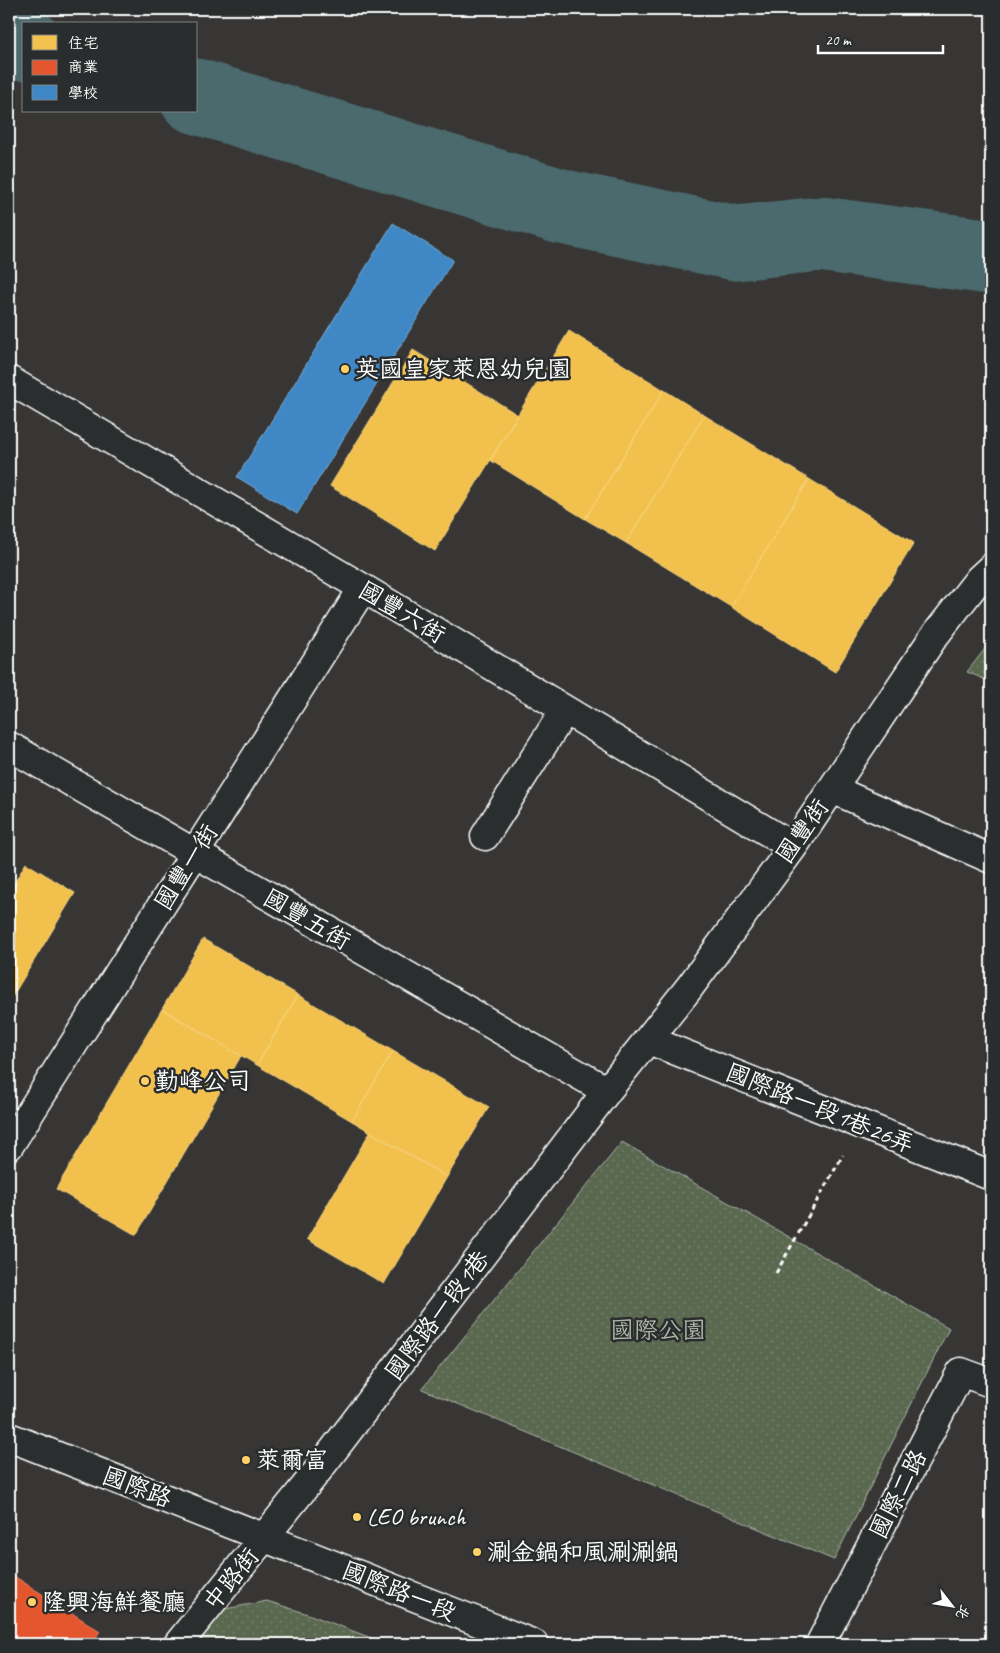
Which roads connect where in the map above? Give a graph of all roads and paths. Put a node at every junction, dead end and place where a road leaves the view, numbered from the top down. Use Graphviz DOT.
graph roads {
  1 [pos="9,380"];
  2 [pos="991,568"];
  3 [pos="363,588"];
  4 [pos="565,710"];
  5 [pos="9,746"];
  6 [pos="832,789"];
  7 [pos="485,836"];
  8 [pos="793,846"];
  9 [pos="194,854"];
  10 [pos="991,859"];
  11 [pos="649,1040"];
  12 [pos="607,1091"];
  13 [pos="861,1124"];
  14 [pos="10,1141"];
  15 [pos="991,1176"];
  16 [pos="776,1273"];
  17 [pos="991,1383"];
  18 [pos="9,1437"];
  19 [pos="265,1538"];
  20 [pos="178,1644"];
  21 [pos="534,1644"];
  22 [pos="820,1644"];
  1 -- 3 [label="street, 國豐六街"];
  2 -- 6 [label="street, 國豐街"];
  3 -- 4 [label="street, 國豐六街"];
  3 -- 9 [label="street, 國豐一街"];
  4 -- 7 [label="street"];
  4 -- 8 [label="street, 國豐六街"];
  5 -- 9 [label="street, 國豐五街"];
  6 -- 8 [label="street, 國豐街"];
  6 -- 10 [label="street"];
  8 -- 11 [label="street, 國豐街"];
  9 -- 12 [label="street, 國豐五街"];
  9 -- 14 [label="street, 國豐一街"];
  11 -- 12 [label="street, 國豐街"];
  11 -- 13 [label="street, 國際路一段1巷26弄"];
  12 -- 19 [label="street, 國際路一段1巷"];
  13 -- 15 [label="street, 國際路一段1巷26弄"];
  13 -- 16 [label="path"];
  17 -- 22 [label="street, 國際二路"];
  18 -- 19 [label="street, 國際路"];
  19 -- 20 [label="street, 中路街"];
  19 -- 21 [label="street, 國際路一段"];
}
